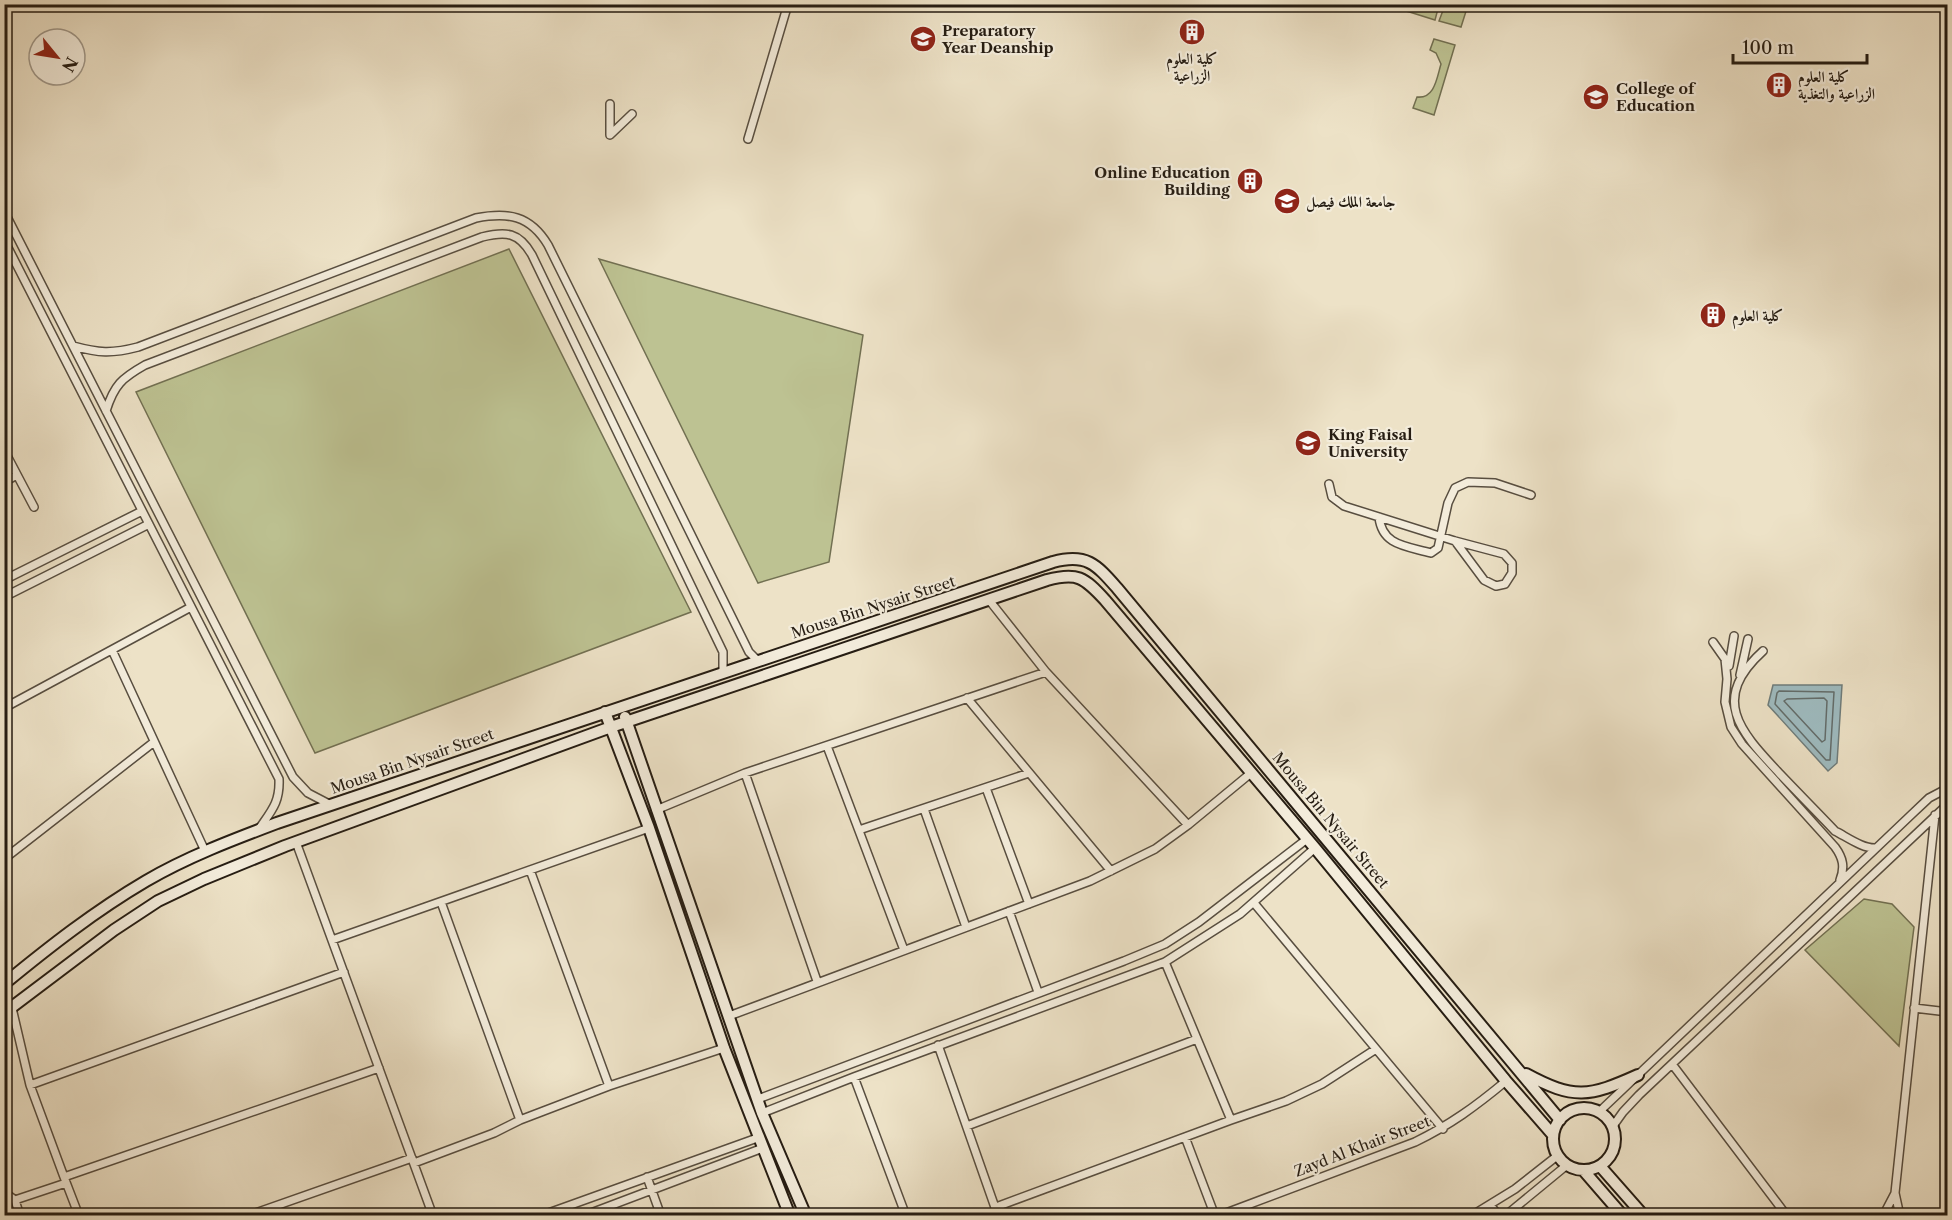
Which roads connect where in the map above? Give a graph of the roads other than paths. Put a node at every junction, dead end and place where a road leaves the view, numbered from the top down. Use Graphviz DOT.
graph roads {
  1 [pos="788,4"];
  2 [pos="610,104"];
  3 [pos="632,114"];
  4 [pos="748,139"];
  5 [pos="4,211"];
  6 [pos="4,240"];
  7 [pos="73,346"];
  8 [pos="106,411"];
  9 [pos="4,450"];
  10 [pos="17,475"];
  11 [pos="4,482"];
  12 [pos="1329,484"];
  13 [pos="1531,495"];
  14 [pos="34,507"];
  15 [pos="142,511"];
  16 [pos="1379,517"];
  17 [pos="149,524"];
  18 [pos="1440,537"];
  19 [pos="1455,541"];
  20 [pos="4,580"];
  21 [pos="4,597"];
  22 [pos="989,600"];
  23 [pos="191,607"];
  24 [pos="1734,636"];
  25 [pos="1748,639"];
  26 [pos="1713,642"];
  27 [pos="112,650"];
  28 [pos="1763,651"];
  29 [pos="758,662"];
  30 [pos="1046,672"];
  31 [pos="723,673"];
  32 [pos="1727,676"];
  33 [pos="1740,677"];
  34 [pos="967,698"];
  35 [pos="622,707"];
  36 [pos="4,708"];
  37 [pos="605,712"];
  38 [pos="627,722"];
  39 [pos="611,727"];
  40 [pos="154,742"];
  41 [pos="827,746"];
  42 [pos="1029,773"];
  43 [pos="1251,773"];
  44 [pos="745,774"];
  45 [pos="986,788"];
  46 [pos="1947,788"];
  47 [pos="1947,804"];
  48 [pos="331,805"];
  49 [pos="924,809"];
  50 [pos="656,810"];
  51 [pos="1935,815"];
  52 [pos="1188,825"];
  53 [pos="649,828"];
  54 [pos="258,830"];
  55 [pos="859,830"];
  56 [pos="1307,839"];
  57 [pos="297,842"];
  58 [pos="1315,848"];
  59 [pos="1876,848"];
  60 [pos="205,852"];
  61 [pos="4,859"];
  62 [pos="531,870"];
  63 [pos="1111,871"];
  64 [pos="1838,885"];
  65 [pos="441,902"];
  66 [pos="1254,903"];
  67 [pos="1029,904"];
  68 [pos="1009,911"];
  69 [pos="966,927"];
  70 [pos="332,940"];
  71 [pos="904,950"];
  72 [pos="1165,962"];
  73 [pos="344,972"];
  74 [pos="817,981"];
  75 [pos="1066,982"];
  76 [pos="4,984"];
  77 [pos="1038,992"];
  78 [pos="1070,995"];
  79 [pos="1914,1008"];
  80 [pos="8,1011"];
  81 [pos="1947,1012"];
  82 [pos="729,1016"];
  83 [pos="1197,1039"];
  84 [pos="938,1045"];
  85 [pos="724,1048"];
  86 [pos="1376,1049"];
  87 [pos="1672,1064"];
  88 [pos="379,1068"];
  89 [pos="1519,1071"];
  90 [pos="1638,1076"];
  91 [pos="854,1077"];
  92 [pos="1506,1080"];
  93 [pos="30,1085"];
  94 [pos="609,1086"];
  95 [pos="758,1099"];
  96 [pos="1600,1111"];
  97 [pos="762,1113"];
  98 [pos="520,1120"];
  99 [pos="1231,1120"];
  100 [pos="1560,1120"];
  101 [pos="967,1126"];
  102 [pos="1613,1126"];
  103 [pos="1443,1129"];
  104 [pos="1553,1135"];
  105 [pos="760,1137"];
  106 [pos="1185,1137"];
  107 [pos="764,1148"];
  108 [pos="1557,1156"];
  109 [pos="413,1161"];
  110 [pos="1567,1165"];
  111 [pos="1600,1166"];
  112 [pos="1584,1171"];
  113 [pos="647,1178"];
  114 [pos="65,1180"];
  115 [pos="652,1190"];
  116 [pos="4,1192"];
  117 [pos="1895,1193"];
  118 [pos="15,1200"];
  119 [pos="1490,1205"];
  120 [pos="996,1208"];
  121 [pos="1232,1213"];
  122 [pos="20,1215"];
  123 [pos="79,1215"];
  124 [pos="248,1215"];
  125 [pos="433,1215"];
  126 [pos="540,1215"];
  127 [pos="583,1215"];
  128 [pos="661,1215"];
  129 [pos="790,1215"];
  130 [pos="806,1215"];
  131 [pos="906,1215"];
  132 [pos="998,1215"];
  133 [pos="1216,1215"];
  134 [pos="1471,1215"];
  135 [pos="1498,1215"];
  136 [pos="1505,1215"];
  137 [pos="1623,1215"];
  138 [pos="1644,1215"];
  139 [pos="1787,1215"];
  140 [pos="1883,1215"];
  141 [pos="1900,1215"];
  1 -- 4 [label="street"];
  2 -- 3 [label="street"];
  5 -- 7 [label="street"];
  6 -- 15 [label="street"];
  7 -- 8 [label="street"];
  7 -- 29 [label="street"];
  8 -- 31 [label="street"];
  8 -- 48 [label="street"];
  9 -- 10 [label="street"];
  10 -- 11 [label="street"];
  10 -- 14 [label="street"];
  12 -- 16 [label="street"];
  13 -- 18 [label="street"];
  15 -- 17 [label="street"];
  15 -- 20 [label="street"];
  16 -- 18 [label="street"];
  16 -- 18 [label="street"];
  17 -- 21 [label="street"];
  17 -- 23 [label="street"];
  18 -- 19 [label="street"];
  19 -- 19 [label="street"];
  22 -- 30 [label="street"];
  22 -- 38 [label="street, Mousa Bin Nysair Street"];
  22 -- 43 [label="street, Mousa Bin Nysair Street"];
  23 -- 27 [label="street"];
  23 -- 54 [label="street"];
  24 -- 32 [label="street"];
  25 -- 33 [label="street"];
  26 -- 32 [label="street"];
  27 -- 36 [label="street"];
  27 -- 40 [label="street"];
  28 -- 33 [label="street"];
  29 -- 31 [label="street, Mousa Bin Nysair Street"];
  29 -- 89 [label="street, Mousa Bin Nysair Street"];
  30 -- 34 [label="street"];
  30 -- 52 [label="street"];
  31 -- 35 [label="street, Mousa Bin Nysair Street"];
  32 -- 64 [label="street"];
  33 -- 59 [label="street"];
  34 -- 41 [label="street"];
  34 -- 42 [label="street"];
  35 -- 37 [label="street, Mousa Bin Nysair Street"];
  35 -- 38 [label="street"];
  37 -- 39 [label="street"];
  37 -- 48 [label="street, Mousa Bin Nysair Street"];
  38 -- 39 [label="street, Mousa Bin Nysair Street"];
  38 -- 50 [label="street"];
  39 -- 53 [label="street"];
  39 -- 57 [label="street, Mousa Bin Nysair Street"];
  40 -- 60 [label="street"];
  40 -- 61 [label="street"];
  41 -- 44 [label="street"];
  41 -- 55 [label="street"];
  42 -- 45 [label="street"];
  42 -- 63 [label="street"];
  43 -- 52 [label="street"];
  43 -- 56 [label="street, Mousa Bin Nysair Street"];
  44 -- 50 [label="street"];
  44 -- 74 [label="street"];
  45 -- 49 [label="street"];
  45 -- 67 [label="street"];
  46 -- 59 [label="street"];
  47 -- 51 [label="street"];
  48 -- 54 [label="street, Mousa Bin Nysair Street"];
  49 -- 55 [label="street"];
  49 -- 69 [label="street"];
  50 -- 82 [label="street"];
  51 -- 79 [label="street"];
  51 -- 87 [label="street"];
  52 -- 63 [label="street"];
  53 -- 62 [label="street"];
  53 -- 85 [label="street"];
  54 -- 60 [label="street, Mousa Bin Nysair Street"];
  55 -- 71 [label="street"];
  56 -- 58 [label="street, Mousa Bin Nysair Street"];
  56 -- 75 [label="street"];
  57 -- 70 [label="street"];
  57 -- 80 [label="street, Mousa Bin Nysair Street"];
  58 -- 66 [label="street"];
  58 -- 92 [label="street, Mousa Bin Nysair Street"];
  59 -- 64 [label="street"];
  60 -- 76 [label="street, Mousa Bin Nysair Street"];
  62 -- 65 [label="street"];
  62 -- 94 [label="street"];
  63 -- 67 [label="street"];
  64 -- 90 [label="street"];
  65 -- 70 [label="street"];
  65 -- 98 [label="street"];
  66 -- 72 [label="street"];
  66 -- 86 [label="street"];
  67 -- 68 [label="street"];
  68 -- 69 [label="street"];
  68 -- 77 [label="street"];
  69 -- 71 [label="street"];
  70 -- 73 [label="street"];
  71 -- 74 [label="street"];
  72 -- 78 [label="street"];
  72 -- 83 [label="street"];
  73 -- 88 [label="street"];
  73 -- 93 [label="street"];
  74 -- 82 [label="street"];
  75 -- 77 [label="street"];
  75 -- 78 [label="street"];
  77 -- 95 [label="street"];
  78 -- 84 [label="street"];
  79 -- 81 [label="street"];
  79 -- 117 [label="street"];
  80 -- 93 [label="street"];
  82 -- 95 [label="street"];
  83 -- 99 [label="street"];
  83 -- 101 [label="street"];
  84 -- 91 [label="street"];
  84 -- 101 [label="street"];
  85 -- 94 [label="street"];
  85 -- 105 [label="street"];
  86 -- 99 [label="street"];
  86 -- 103 [label="street"];
  87 -- 102 [label="street"];
  87 -- 139 [label="street"];
  88 -- 109 [label="street"];
  88 -- 114 [label="street"];
  89 -- 90 [label="street"];
  89 -- 100 [label="street, Mousa Bin Nysair Street"];
  90 -- 96 [label="street"];
  91 -- 97 [label="street"];
  91 -- 131 [label="street"];
  92 -- 103 [label="street, Zayd Al Khair Street"];
  92 -- 104 [label="street, Mousa Bin Nysair Street"];
  93 -- 114 [label="street"];
  94 -- 98 [label="street"];
  95 -- 97 [label="street"];
  96 -- 100 [label="street"];
  96 -- 102 [label="street"];
  97 -- 130 [label="street"];
  98 -- 109 [label="street"];
  99 -- 106 [label="street"];
  100 -- 104 [label="street"];
  101 -- 120 [label="street"];
  102 -- 111 [label="street"];
  103 -- 121 [label="street, Zayd Al Khair Street"];
  104 -- 108 [label="street"];
  105 -- 107 [label="street"];
  105 -- 113 [label="street"];
  106 -- 120 [label="street"];
  106 -- 133 [label="street"];
  107 -- 115 [label="street"];
  107 -- 129 [label="street"];
  108 -- 110 [label="street"];
  108 -- 119 [label="street"];
  109 -- 124 [label="street"];
  109 -- 125 [label="street"];
  110 -- 112 [label="street"];
  110 -- 136 [label="street"];
  111 -- 112 [label="street"];
  111 -- 138 [label="street"];
  112 -- 137 [label="street"];
  113 -- 115 [label="street"];
  113 -- 126 [label="street"];
  114 -- 118 [label="street"];
  114 -- 123 [label="street"];
  115 -- 127 [label="street"];
  115 -- 128 [label="street"];
  116 -- 118 [label="street"];
  117 -- 140 [label="street"];
  117 -- 141 [label="street"];
  118 -- 122 [label="street"];
  119 -- 134 [label="street"];
  119 -- 135 [label="street"];
  120 -- 132 [label="street"];
  121 -- 133 [label="street, Zayd Al Khair Street"];
}
